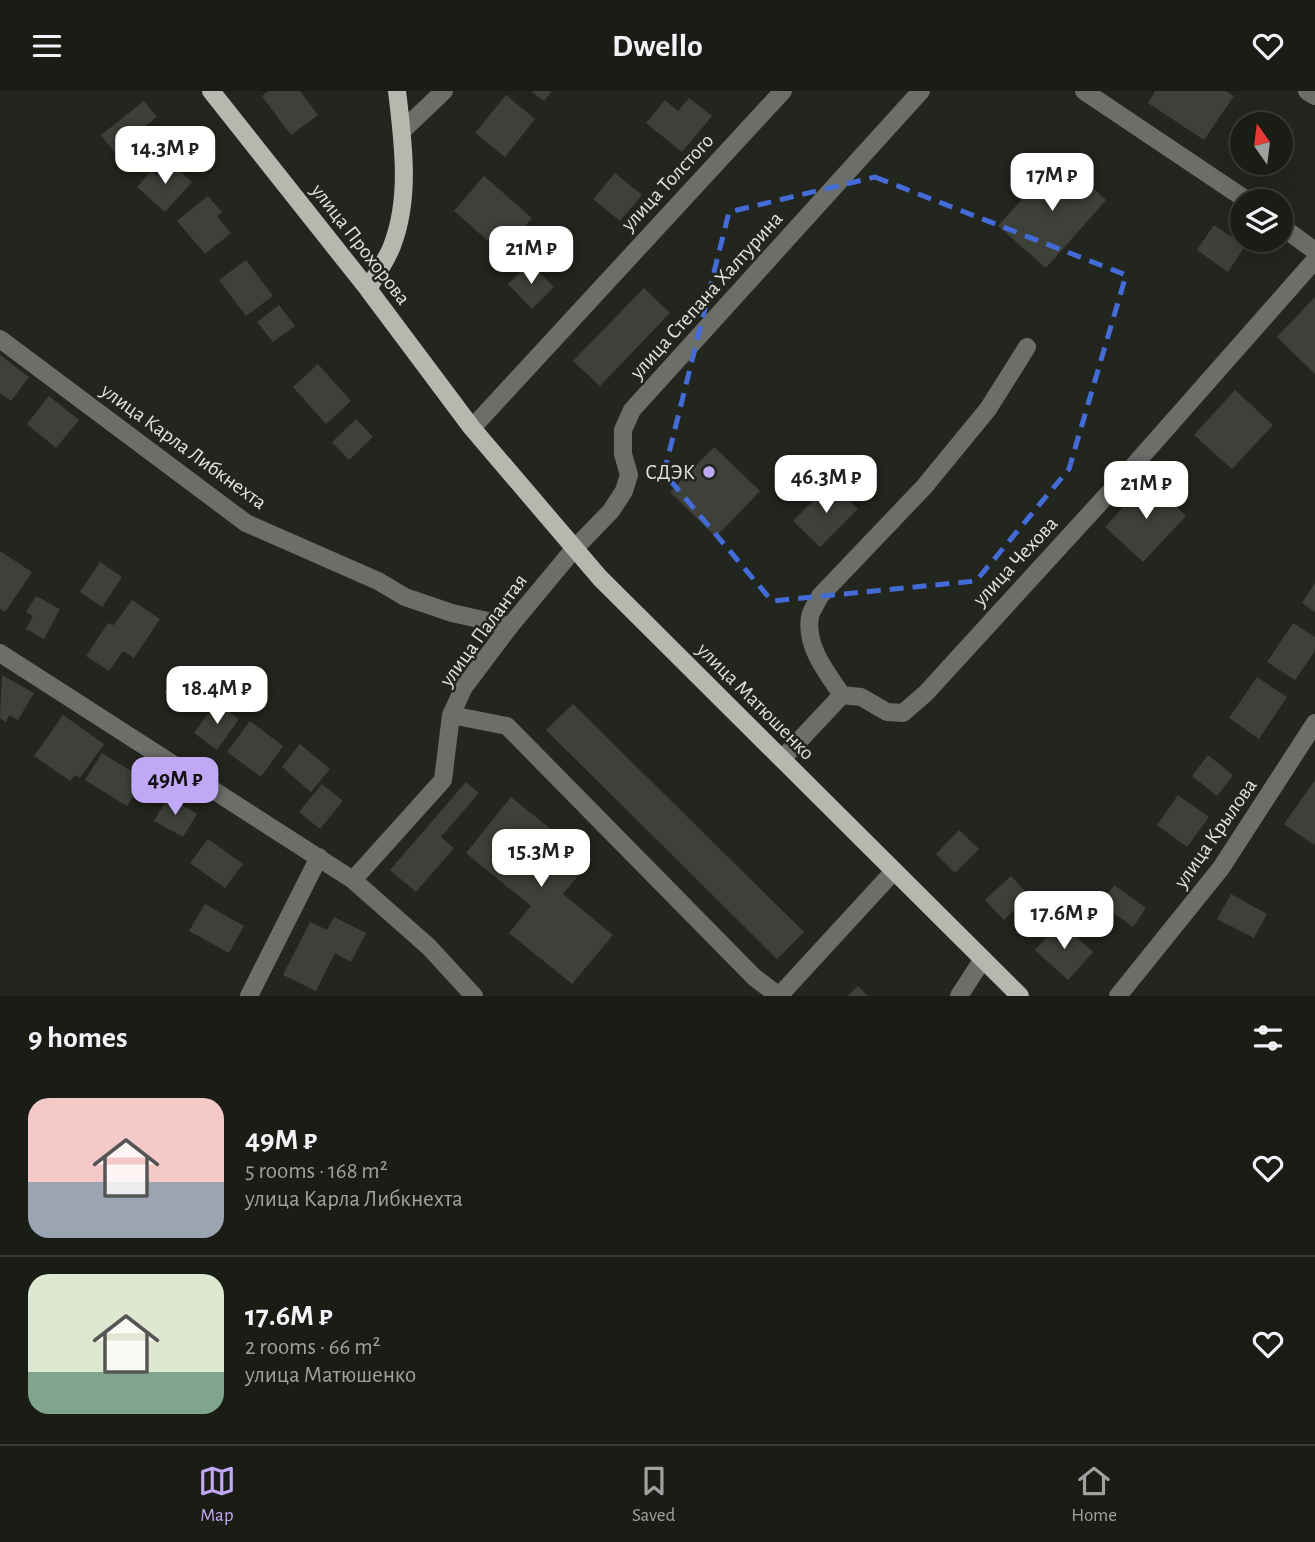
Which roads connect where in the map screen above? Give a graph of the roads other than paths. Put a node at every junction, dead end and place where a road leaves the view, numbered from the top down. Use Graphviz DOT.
graph roads {
  1 [pos="211,91"];
  2 [pos="397,91"];
  3 [pos="444,91"];
  4 [pos="783,91"];
  5 [pos="921,91"];
  6 [pos="1084,91"];
  7 [pos="1307,91"];
  8 [pos="1315,96"];
  9 [pos="402,131"];
  10 [pos="1230,189"];
  11 [pos="1293,235"];
  12 [pos="1315,251"];
  13 [pos="1315,260"];
  14 [pos="368,289"];
  15 [pos="0,339"];
  16 [pos="1027,347"];
  17 [pos="472,428"];
  18 [pos="574,549"];
  19 [pos="510,626"];
  20 [pos="0,653"];
  21 [pos="842,695"];
  22 [pos="451,715"];
  23 [pos="1315,723"];
  24 [pos="782,759"];
  25 [pos="319,857"];
  26 [pos="894,871"];
  27 [pos="353,880"];
  28 [pos="983,959"];
  29 [pos="248,996"];
  30 [pos="474,996"];
  31 [pos="779,996"];
  32 [pos="959,996"];
  33 [pos="1020,996"];
  34 [pos="1118,996"];
  1 -- 14 [label="main road, улица Прохорова"];
  2 -- 9 [label="main road"];
  3 -- 9 [label="street"];
  4 -- 17 [label="street, улица Толстого"];
  5 -- 18 [label="street, улица Степана Халтурина"];
  6 -- 10 [label="street"];
  7 -- 8 [label="street"];
  9 -- 14 [label="main road"];
  11 -- 12 [label="street"];
  13 -- 21 [label="street, улица Чехова"];
  14 -- 17 [label="main road, улица Прохорова"];
  15 -- 19 [label="street, улица Карла Либкнехта"];
  16 -- 21 [label="street"];
  17 -- 18 [label="main road, улица Матюшенко"];
  18 -- 19 [label="street, улица Палантая"];
  18 -- 24 [label="main road, улица Матюшенко"];
  19 -- 22 [label="street, улица Палантая"];
  20 -- 25 [label="street"];
  21 -- 24 [label="street"];
  22 -- 27 [label="street, улица Палантая"];
  22 -- 31 [label="street"];
  23 -- 34 [label="street, улица Крылова"];
  24 -- 26 [label="main road, улица Матюшенко"];
  25 -- 27 [label="street"];
  25 -- 29 [label="street"];
  26 -- 28 [label="main road, улица Матюшенко"];
  26 -- 31 [label="street"];
  27 -- 30 [label="street"];
  28 -- 32 [label="street"];
  28 -- 33 [label="main road, улица Матюшенко"];
}
